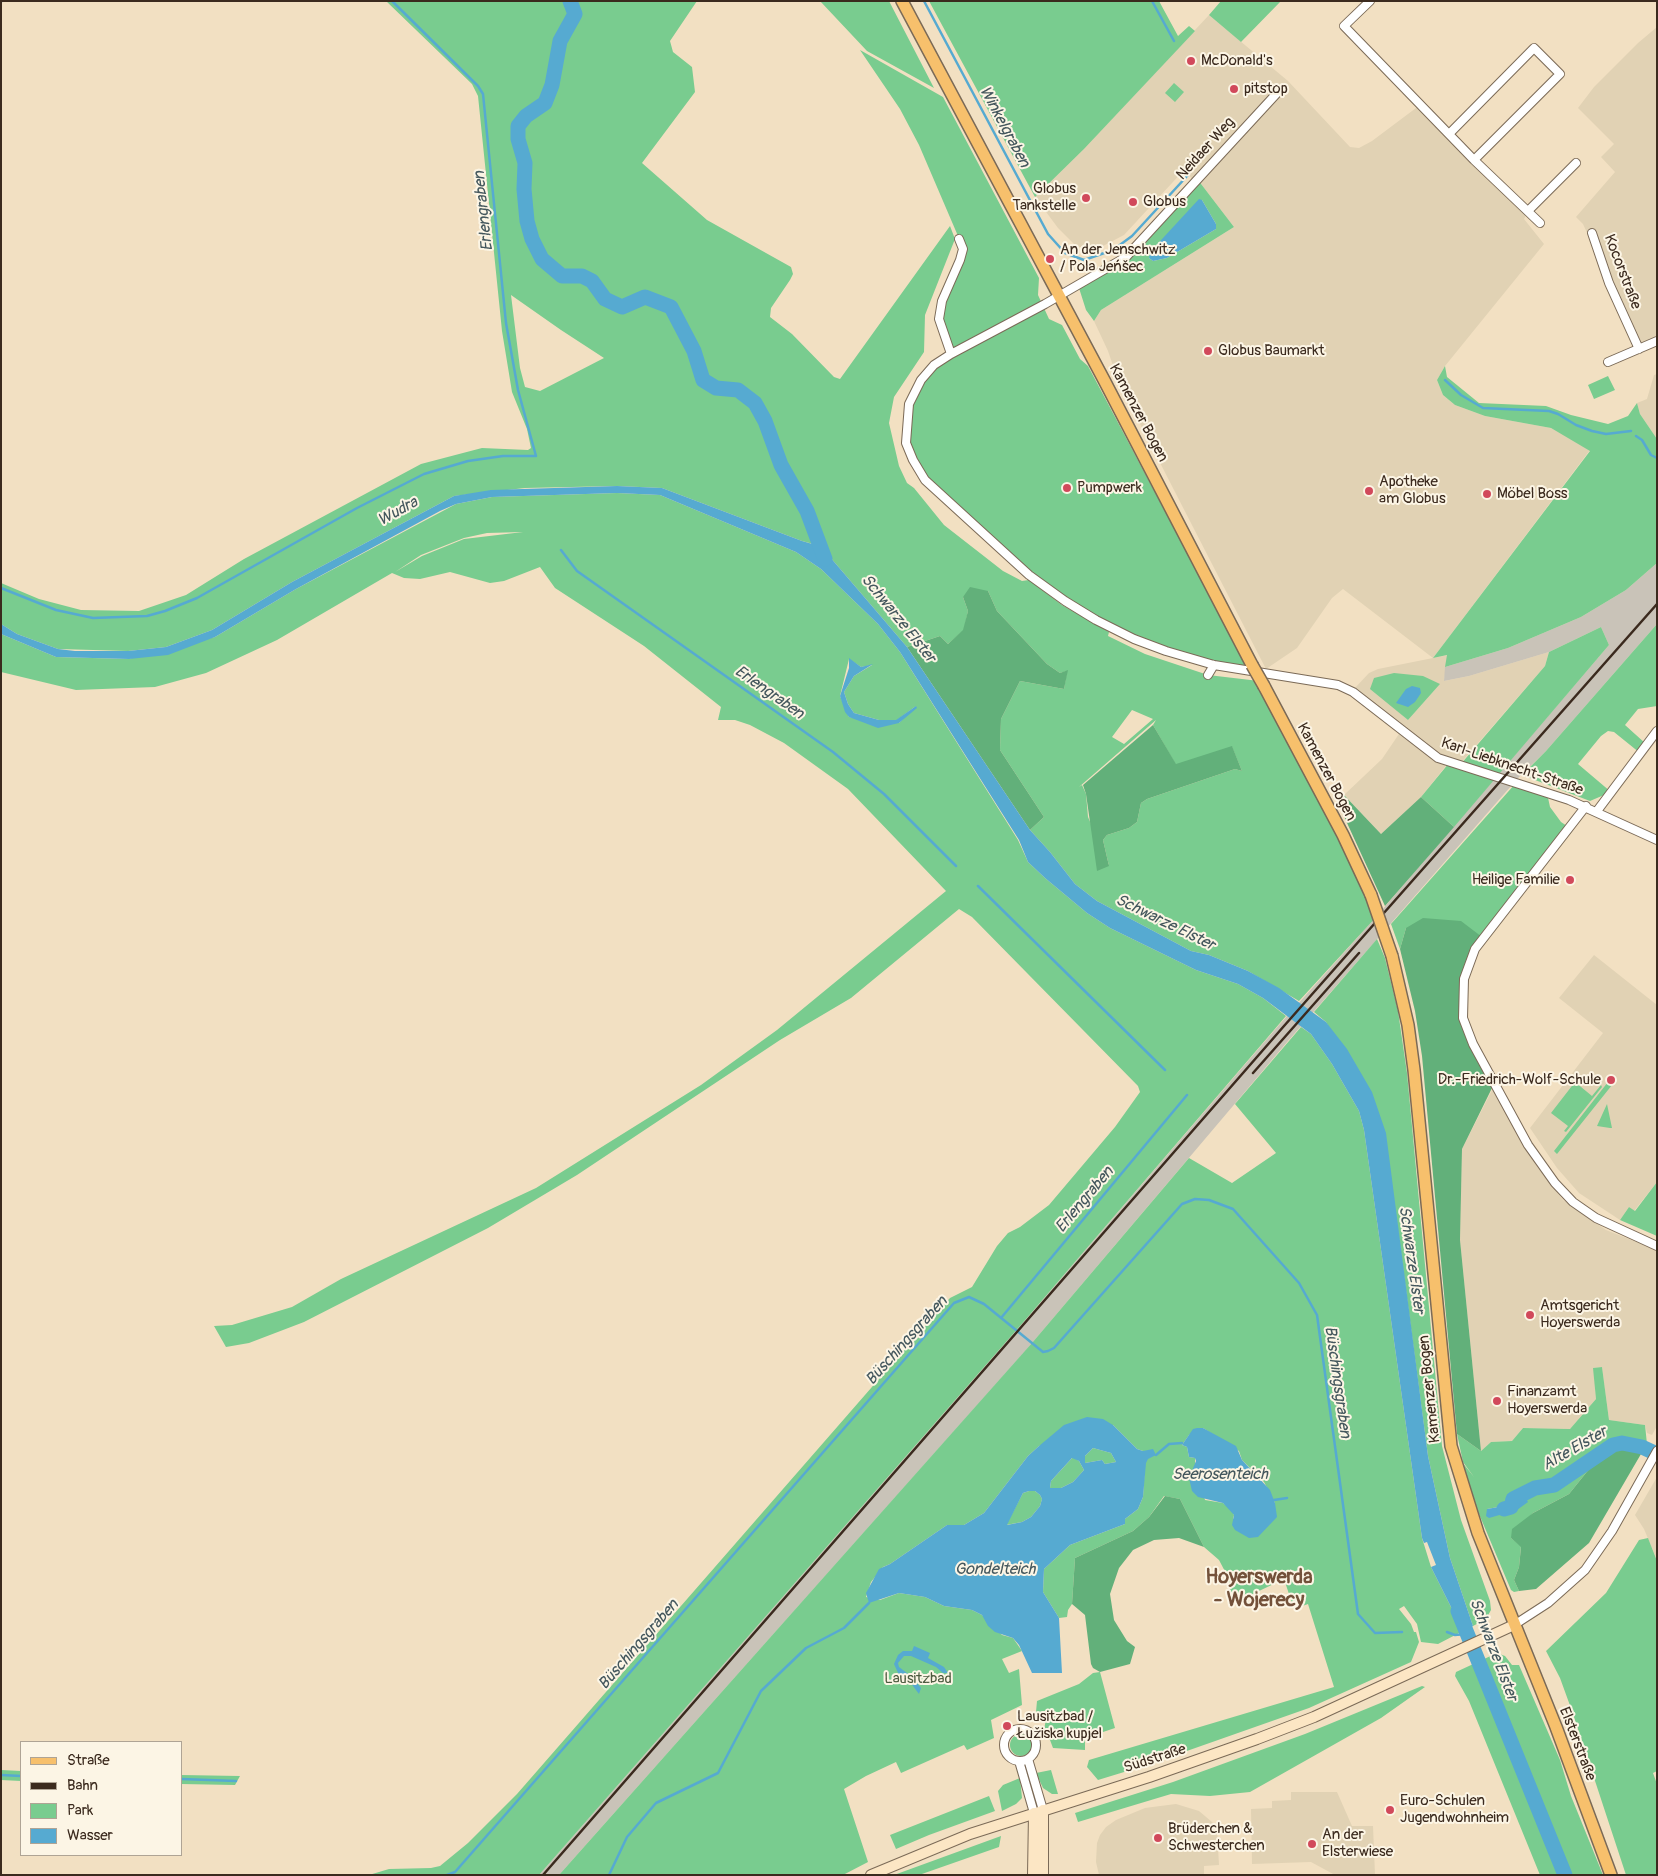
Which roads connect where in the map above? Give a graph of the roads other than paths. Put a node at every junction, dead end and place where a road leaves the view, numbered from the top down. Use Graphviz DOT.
graph roads {
  1 [pos="902,1"];
  2 [pos="1370,1"];
  3 [pos="1278,92"];
  4 [pos="1449,134"];
  5 [pos="1474,160"];
  6 [pos="1576,163"];
  7 [pos="1528,211"];
  8 [pos="1540,223"];
  9 [pos="1592,233"];
  10 [pos="959,239"];
  11 [pos="1059,296"];
  12 [pos="1657,342"];
  13 [pos="1640,349"];
  14 [pos="951,354"];
  15 [pos="1608,362"];
  16 [pos="1214,665"];
  17 [pos="1208,675"];
  18 [pos="1657,731"];
  19 [pos="1586,806"];
  20 [pos="1597,811"];
  21 [pos="1657,840"];
  22 [pos="1657,1246"];
  23 [pos="1657,1451"];
  24 [pos="1514,1626"];
  25 [pos="1028,1760"];
  26 [pos="1019,1761"];
  27 [pos="1039,1811"];
  28 [pos="871,1875"];
  29 [pos="1033,1875"];
  30 [pos="1043,1875"];
  31 [pos="1611,1875"];
  1 -- 11 [label="main road, Kamenzer Bogen"];
  2 -- 4 [label="street"];
  3 -- 11 [label="street, Neidaer Weg"];
  4 -- 5 [label="street"];
  4 -- 5 [label="street"];
  5 -- 7 [label="street"];
  6 -- 7 [label="street"];
  7 -- 8 [label="street"];
  9 -- 13 [label="street, Kocorstraße"];
  10 -- 14 [label="street"];
  11 -- 14 [label="street"];
  11 -- 24 [label="main road, Kamenzer Bogen, bridge"];
  12 -- 13 [label="street"];
  13 -- 15 [label="street"];
  14 -- 16 [label="street, Karl-Liebknecht-Straße"];
  16 -- 17 [label="street"];
  16 -- 19 [label="street, Karl-Liebknecht-Straße"];
  18 -- 20 [label="street"];
  19 -- 20 [label="street, Karl-Liebknecht-Straße"];
  19 -- 22 [label="street"];
  20 -- 21 [label="street, Karl-Liebknecht-Straße"];
  23 -- 24 [label="street"];
  24 -- 27 [label="main road, Südstraße"];
  24 -- 31 [label="main road, Elsterstraße"];
  25 -- 26 [label="street"];
  25 -- 26 [label="street"];
  25 -- 27 [label="street"];
  26 -- 27 [label="street"];
  27 -- 28 [label="main road, Südstraße"];
  27 -- 29 [label="main road"];
  27 -- 30 [label="main road"];
}
